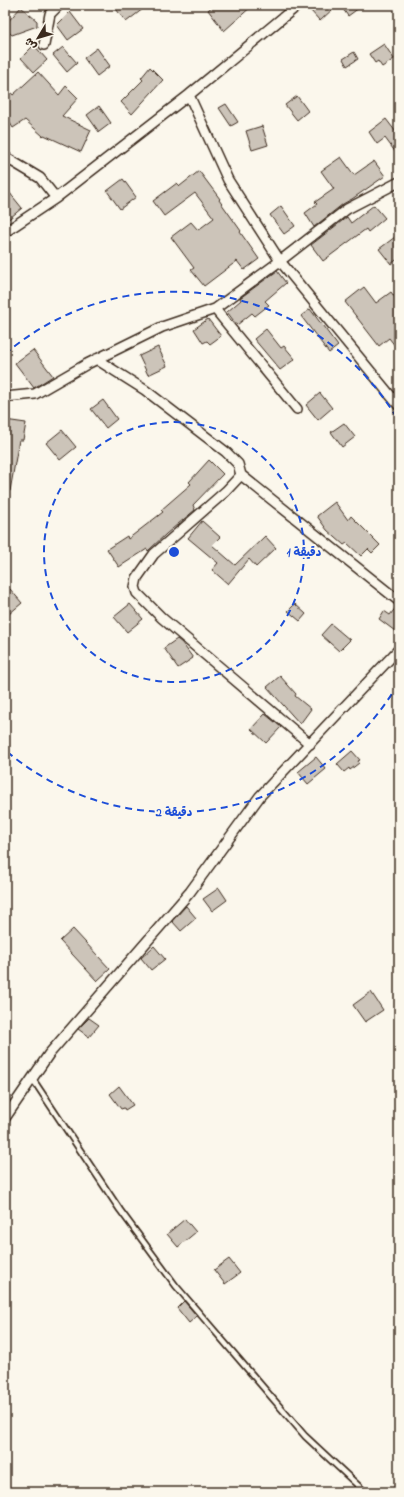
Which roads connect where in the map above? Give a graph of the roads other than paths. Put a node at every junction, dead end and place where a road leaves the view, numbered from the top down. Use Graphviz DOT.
graph roads {
  1 [pos="59,5"];
  2 [pos="298,5"];
  3 [pos="44,45"];
  4 [pos="189,95"];
  5 [pos="5,157"];
  6 [pos="399,182"];
  7 [pos="56,198"];
  8 [pos="5,232"];
  9 [pos="280,261"];
  10 [pos="215,309"];
  11 [pos="96,359"];
  12 [pos="5,396"];
  13 [pos="399,406"];
  14 [pos="297,409"];
  15 [pos="242,475"];
  16 [pos="399,601"];
  17 [pos="399,649"];
  18 [pos="310,744"];
  19 [pos="32,1078"];
  20 [pos="5,1118"];
  21 [pos="365,1492"];
  1 -- 3 [label="street"];
  2 -- 4 [label="street"];
  4 -- 7 [label="street"];
  4 -- 9 [label="street"];
  5 -- 7 [label="street"];
  6 -- 9 [label="street"];
  7 -- 8 [label="street"];
  9 -- 10 [label="street"];
  9 -- 13 [label="street"];
  10 -- 11 [label="street"];
  10 -- 14 [label="street"];
  11 -- 12 [label="street"];
  11 -- 15 [label="street"];
  15 -- 16 [label="street"];
  15 -- 18 [label="street"];
  17 -- 18 [label="street"];
  18 -- 19 [label="street"];
  19 -- 20 [label="street"];
  19 -- 21 [label="lane"];
}
